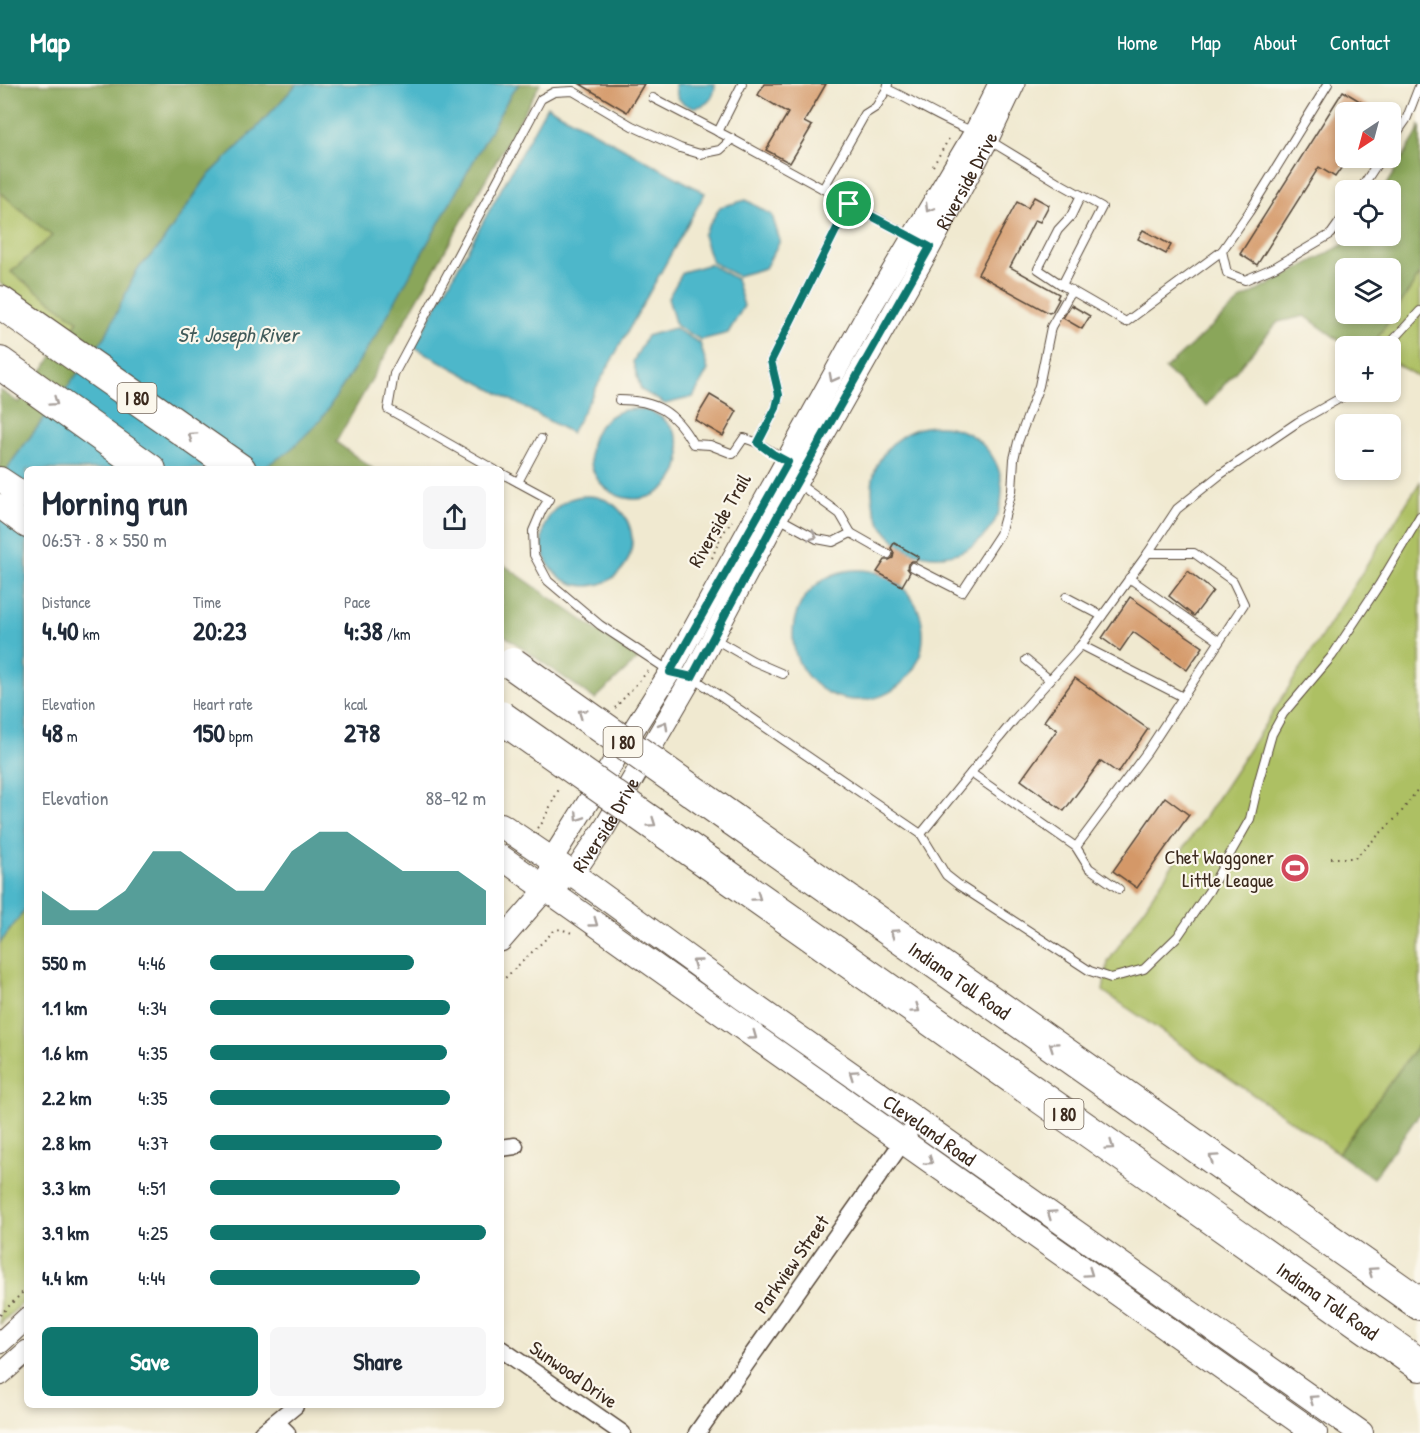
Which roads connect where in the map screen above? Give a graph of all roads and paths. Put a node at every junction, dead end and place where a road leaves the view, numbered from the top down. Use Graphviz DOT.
graph roads {
  1 [pos="741,84"];
  2 [pos="999,84"];
  3 [pos="1014,84"];
  4 [pos="1328,84"];
  5 [pos="1420,84"];
  6 [pos="888,86"];
  7 [pos="653,98"];
  8 [pos="1401,127"];
  9 [pos="718,132"];
  10 [pos="973,132"];
  11 [pos="732,139"];
  12 [pos="931,170"];
  13 [pos="823,189"];
  14 [pos="1081,195"];
  15 [pos="849,204"];
  16 [pos="1335,228"];
  17 [pos="921,242"];
  18 [pos="1222,251"];
  19 [pos="1062,285"];
  20 [pos="1072,290"];
  21 [pos="0,302"];
  22 [pos="1420,311"];
  23 [pos="1397,336"];
  24 [pos="3,366"];
  25 [pos="619,400"];
  26 [pos="1335,401"];
  27 [pos="541,439"];
  28 [pos="758,443"];
  29 [pos="788,462"];
  30 [pos="144,466"];
  31 [pos="234,466"];
  32 [pos="488,466"];
  33 [pos="504,475"];
  34 [pos="0,478"];
  35 [pos="518,482"];
  36 [pos="796,482"];
  37 [pos="24,495"];
  38 [pos="0,507"];
  39 [pos="769,513"];
  40 [pos="1420,516"];
  41 [pos="732,520"];
  42 [pos="24,524"];
  43 [pos="851,533"];
  44 [pos="1148,553"];
  45 [pos="888,554"];
  46 [pos="710,561"];
  47 [pos="913,567"];
  48 [pos="1130,578"];
  49 [pos="1066,597"];
  50 [pos="1102,616"];
  51 [pos="712,638"];
  52 [pos="1220,641"];
  53 [pos="1081,645"];
  54 [pos="507,660"];
  55 [pos="1026,660"];
  56 [pos="662,667"];
  57 [pos="783,674"];
  58 [pos="692,677"];
  59 [pos="1050,680"];
  60 [pos="1183,697"];
  61 [pos="610,713"];
  62 [pos="504,719"];
  63 [pos="971,772"];
  64 [pos="564,782"];
  65 [pos="1420,786"];
  66 [pos="504,827"];
  67 [pos="534,831"];
  68 [pos="921,834"];
  69 [pos="1076,846"];
  70 [pos="1330,858"];
  71 [pos="504,859"];
  72 [pos="552,859"];
  73 [pos="573,874"];
  74 [pos="546,889"];
  75 [pos="1119,889"];
  76 [pos="504,938"];
  77 [pos="918,1120"];
  78 [pos="902,1142"];
  79 [pos="24,1291"];
  80 [pos="1420,1304"];
  81 [pos="0,1315"];
  82 [pos="24,1321"];
  83 [pos="0,1343"];
  84 [pos="504,1351"];
  85 [pos="24,1354"];
  86 [pos="1420,1365"];
  87 [pos="0,1375"];
  88 [pos="294,1408"];
  89 [pos="282,1427"];
  90 [pos="262,1433"];
  91 [pos="622,1433"];
  92 [pos="697,1433"];
  93 [pos="1316,1433"];
  94 [pos="1361,1433"];
  1 -- 9 [label="lane"];
  2 -- 10 [label="street, Riverside Drive"];
  3 -- 10 [label="street, Riverside Drive"];
  4 -- 18 [label="lane"];
  5 -- 8 [label="lane"];
  6 -- 10 [label="lane"];
  6 -- 13 [label="lane"];
  7 -- 9 [label="lane"];
  9 -- 11 [label="lane"];
  10 -- 12 [label="path"];
  10 -- 14 [label="lane"];
  10 -- 17 [label="street, Riverside Drive"];
  11 -- 13 [label="lane"];
  11 -- 32 [label="lane"];
  13 -- 15 [label="lane"];
  14 -- 19 [label="lane"];
  14 -- 19 [label="lane"];
  15 -- 17 [label="lane"];
  15 -- 28 [label="lane"];
  16 -- 18 [label="lane"];
  17 -- 29 [label="street, Riverside Drive, one-way"];
  17 -- 36 [label="street, Riverside Drive"];
  18 -- 20 [label="lane"];
  19 -- 20 [label="lane"];
  20 -- 47 [label="lane"];
  31 -- 21 [label="highway, I 80, one-way"];
  22 -- 23 [label="lane"];
  24 -- 30 [label="highway, I 80, one-way"];
  25 -- 28 [label="lane"];
  26 -- 44 [label="lane"];
  27 -- 35 [label="lane"];
  28 -- 29 [label="lane"];
  29 -- 36 [label="lane"];
  29 -- 39 [label="street, Riverside Drive"];
  33 -- 35 [label="lane"];
  34 -- 37 [label="main road"];
  35 -- 56 [label="lane"];
  36 -- 39 [label="street, Riverside Drive"];
  36 -- 43 [label="lane"];
  38 -- 42 [label="main road"];
  39 -- 43 [label="lane, one-way"];
  39 -- 51 [label="street, Riverside Drive"];
  39 -- 56 [label="street, Riverside Drive"];
  40 -- 68 [label="lane"];
  41 -- 46 [label="path, Riverside Trail"];
  43 -- 45 [label="lane"];
  44 -- 48 [label="lane"];
  44 -- 52 [label="lane"];
  48 -- 50 [label="lane"];
  48 -- 52 [label="lane"];
  49 -- 50 [label="lane"];
  50 -- 53 [label="lane"];
  51 -- 57 [label="lane"];
  51 -- 58 [label="street, Riverside Drive"];
  52 -- 60 [label="lane"];
  53 -- 59 [label="lane"];
  53 -- 60 [label="lane"];
  80 -- 54 [label="highway, Indiana Toll Road / I 80, one-way, bridge"];
  55 -- 59 [label="lane"];
  56 -- 58 [label="lane"];
  56 -- 61 [label="path"];
  56 -- 72 [label="street, Riverside Drive, one-way"];
  58 -- 68 [label="lane"];
  73 -- 58 [label="street, Riverside Drive, one-way"];
  59 -- 63 [label="lane"];
  60 -- 69 [label="lane"];
  62 -- 86 [label="highway, Indiana Toll Road / I 80, one-way, bridge"];
  63 -- 68 [label="lane"];
  63 -- 69 [label="lane"];
  64 -- 67 [label="path"];
  65 -- 70 [label="path"];
  66 -- 72 [label="main road, Cleveland Road"];
  69 -- 75 [label="lane"];
  71 -- 74 [label="main road, Cleveland Road"];
  72 -- 73 [label="main road, Cleveland Road"];
  72 -- 74 [label="street, Riverside Drive"];
  73 -- 74 [label="street, Riverside Drive"];
  77 -- 73 [label="main road, Cleveland Road, one-way"];
  74 -- 76 [label="street, Riverside Drive"];
  74 -- 78 [label="main road, Cleveland Road, one-way"];
  77 -- 78 [label="street, Parkview Street"];
  94 -- 77 [label="main road, Cleveland Road, one-way"];
  78 -- 92 [label="street, Parkview Street"];
  78 -- 93 [label="main road, Cleveland Road, one-way"];
  79 -- 81 [label="path"];
  82 -- 83 [label="street"];
  84 -- 91 [label="street, Sunwood Drive"];
  85 -- 87 [label="street"];
  88 -- 89 [label="street"];
  89 -- 90 [label="street"];
}
